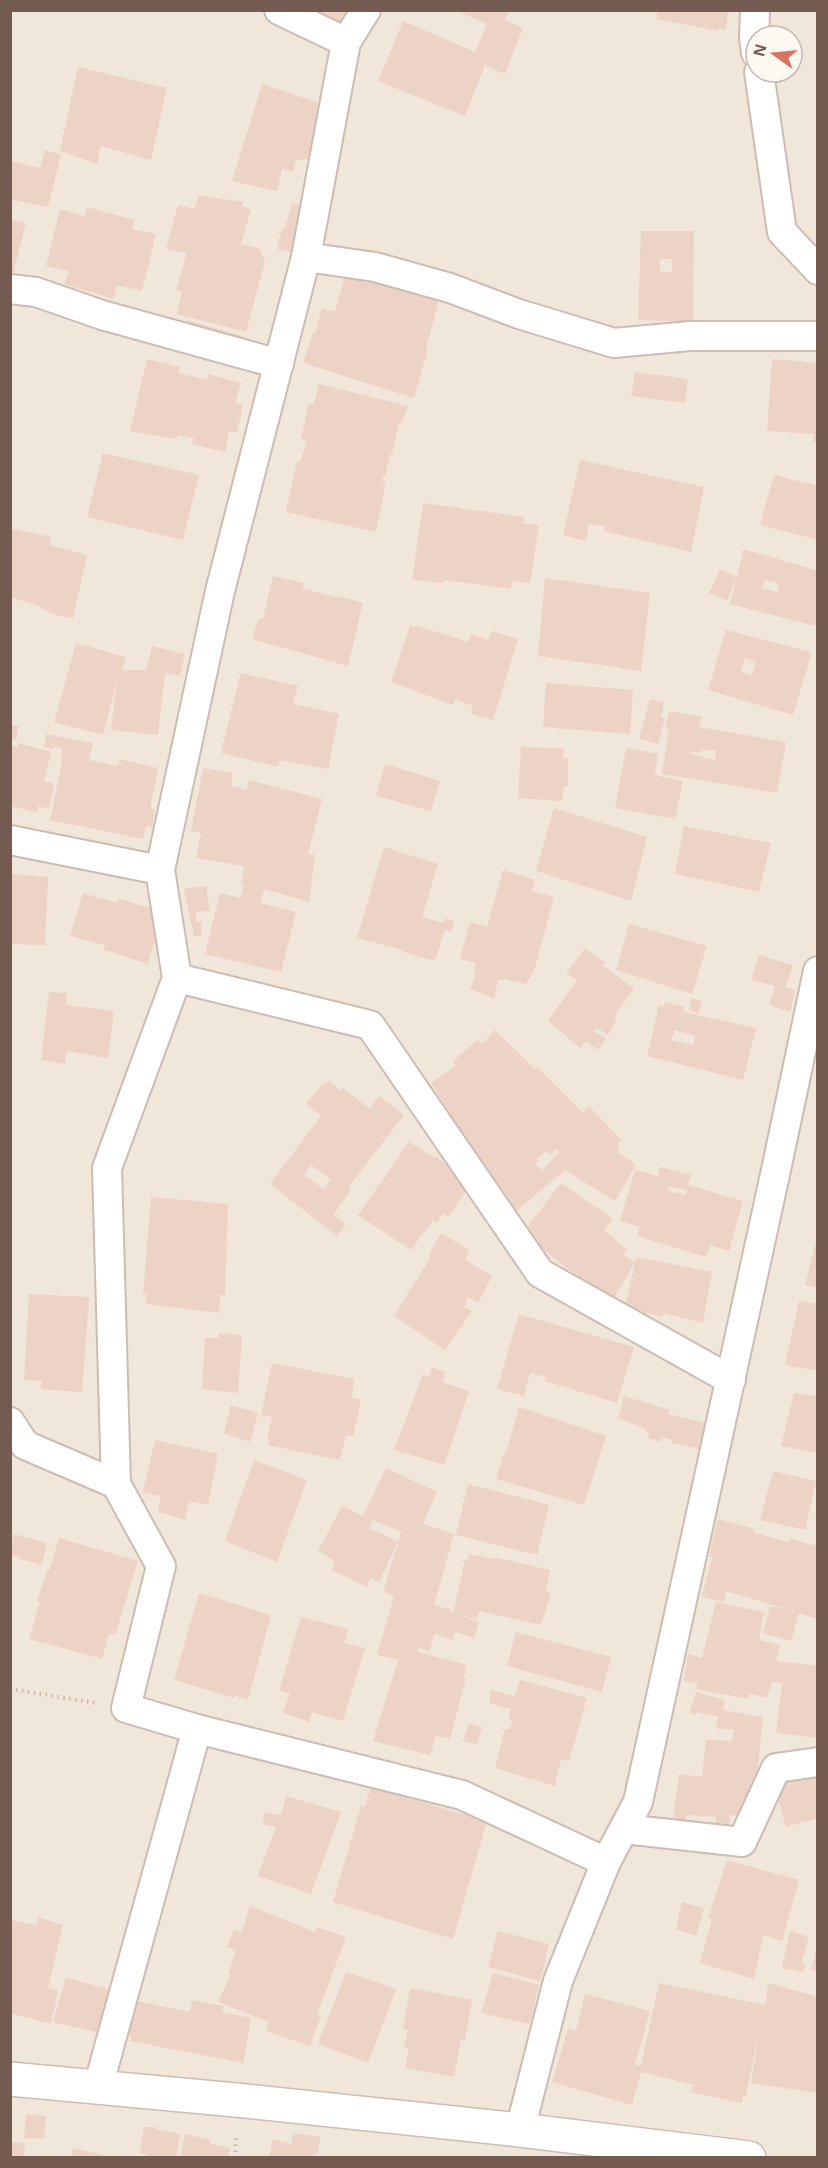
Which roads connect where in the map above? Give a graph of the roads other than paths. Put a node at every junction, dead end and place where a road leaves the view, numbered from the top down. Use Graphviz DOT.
graph roads {
  1 [pos="279,10"];
  2 [pos="366,10"];
  3 [pos="346,42"];
  4 [pos="761,84"];
  5 [pos="306,257"];
  6 [pos="818,270"];
  7 [pos="10,289"];
  8 [pos="818,336"];
  9 [pos="279,364"];
  10 [pos="10,840"];
  11 [pos="160,870"];
  12 [pos="818,971"];
  13 [pos="177,978"];
  14 [pos="731,1380"];
  15 [pos="10,1422"];
  16 [pos="116,1484"];
  17 [pos="197,1729"];
  18 [pos="818,1762"];
  19 [pos="624,1829"];
  20 [pos="606,1862"];
  21 [pos="10,2079"];
  22 [pos="98,2087"];
  23 [pos="520,2130"];
  24 [pos="749,2157"];
  1 -- 3 [label="street"];
  2 -- 3 [label="street"];
  3 -- 5 [label="street"];
  4 -- 6 [label="street"];
  5 -- 8 [label="street"];
  5 -- 9 [label="street"];
  7 -- 9 [label="street"];
  9 -- 11 [label="street"];
  10 -- 11 [label="street"];
  11 -- 13 [label="street"];
  12 -- 14 [label="street"];
  13 -- 14 [label="street"];
  13 -- 16 [label="street"];
  14 -- 19 [label="street"];
  15 -- 16 [label="street"];
  16 -- 17 [label="street"];
  17 -- 20 [label="street"];
  17 -- 22 [label="street"];
  18 -- 19 [label="street"];
  19 -- 20 [label="street"];
  20 -- 23 [label="street"];
  21 -- 22 [label="main road"];
  22 -- 23 [label="main road"];
  23 -- 24 [label="main road"];
}
